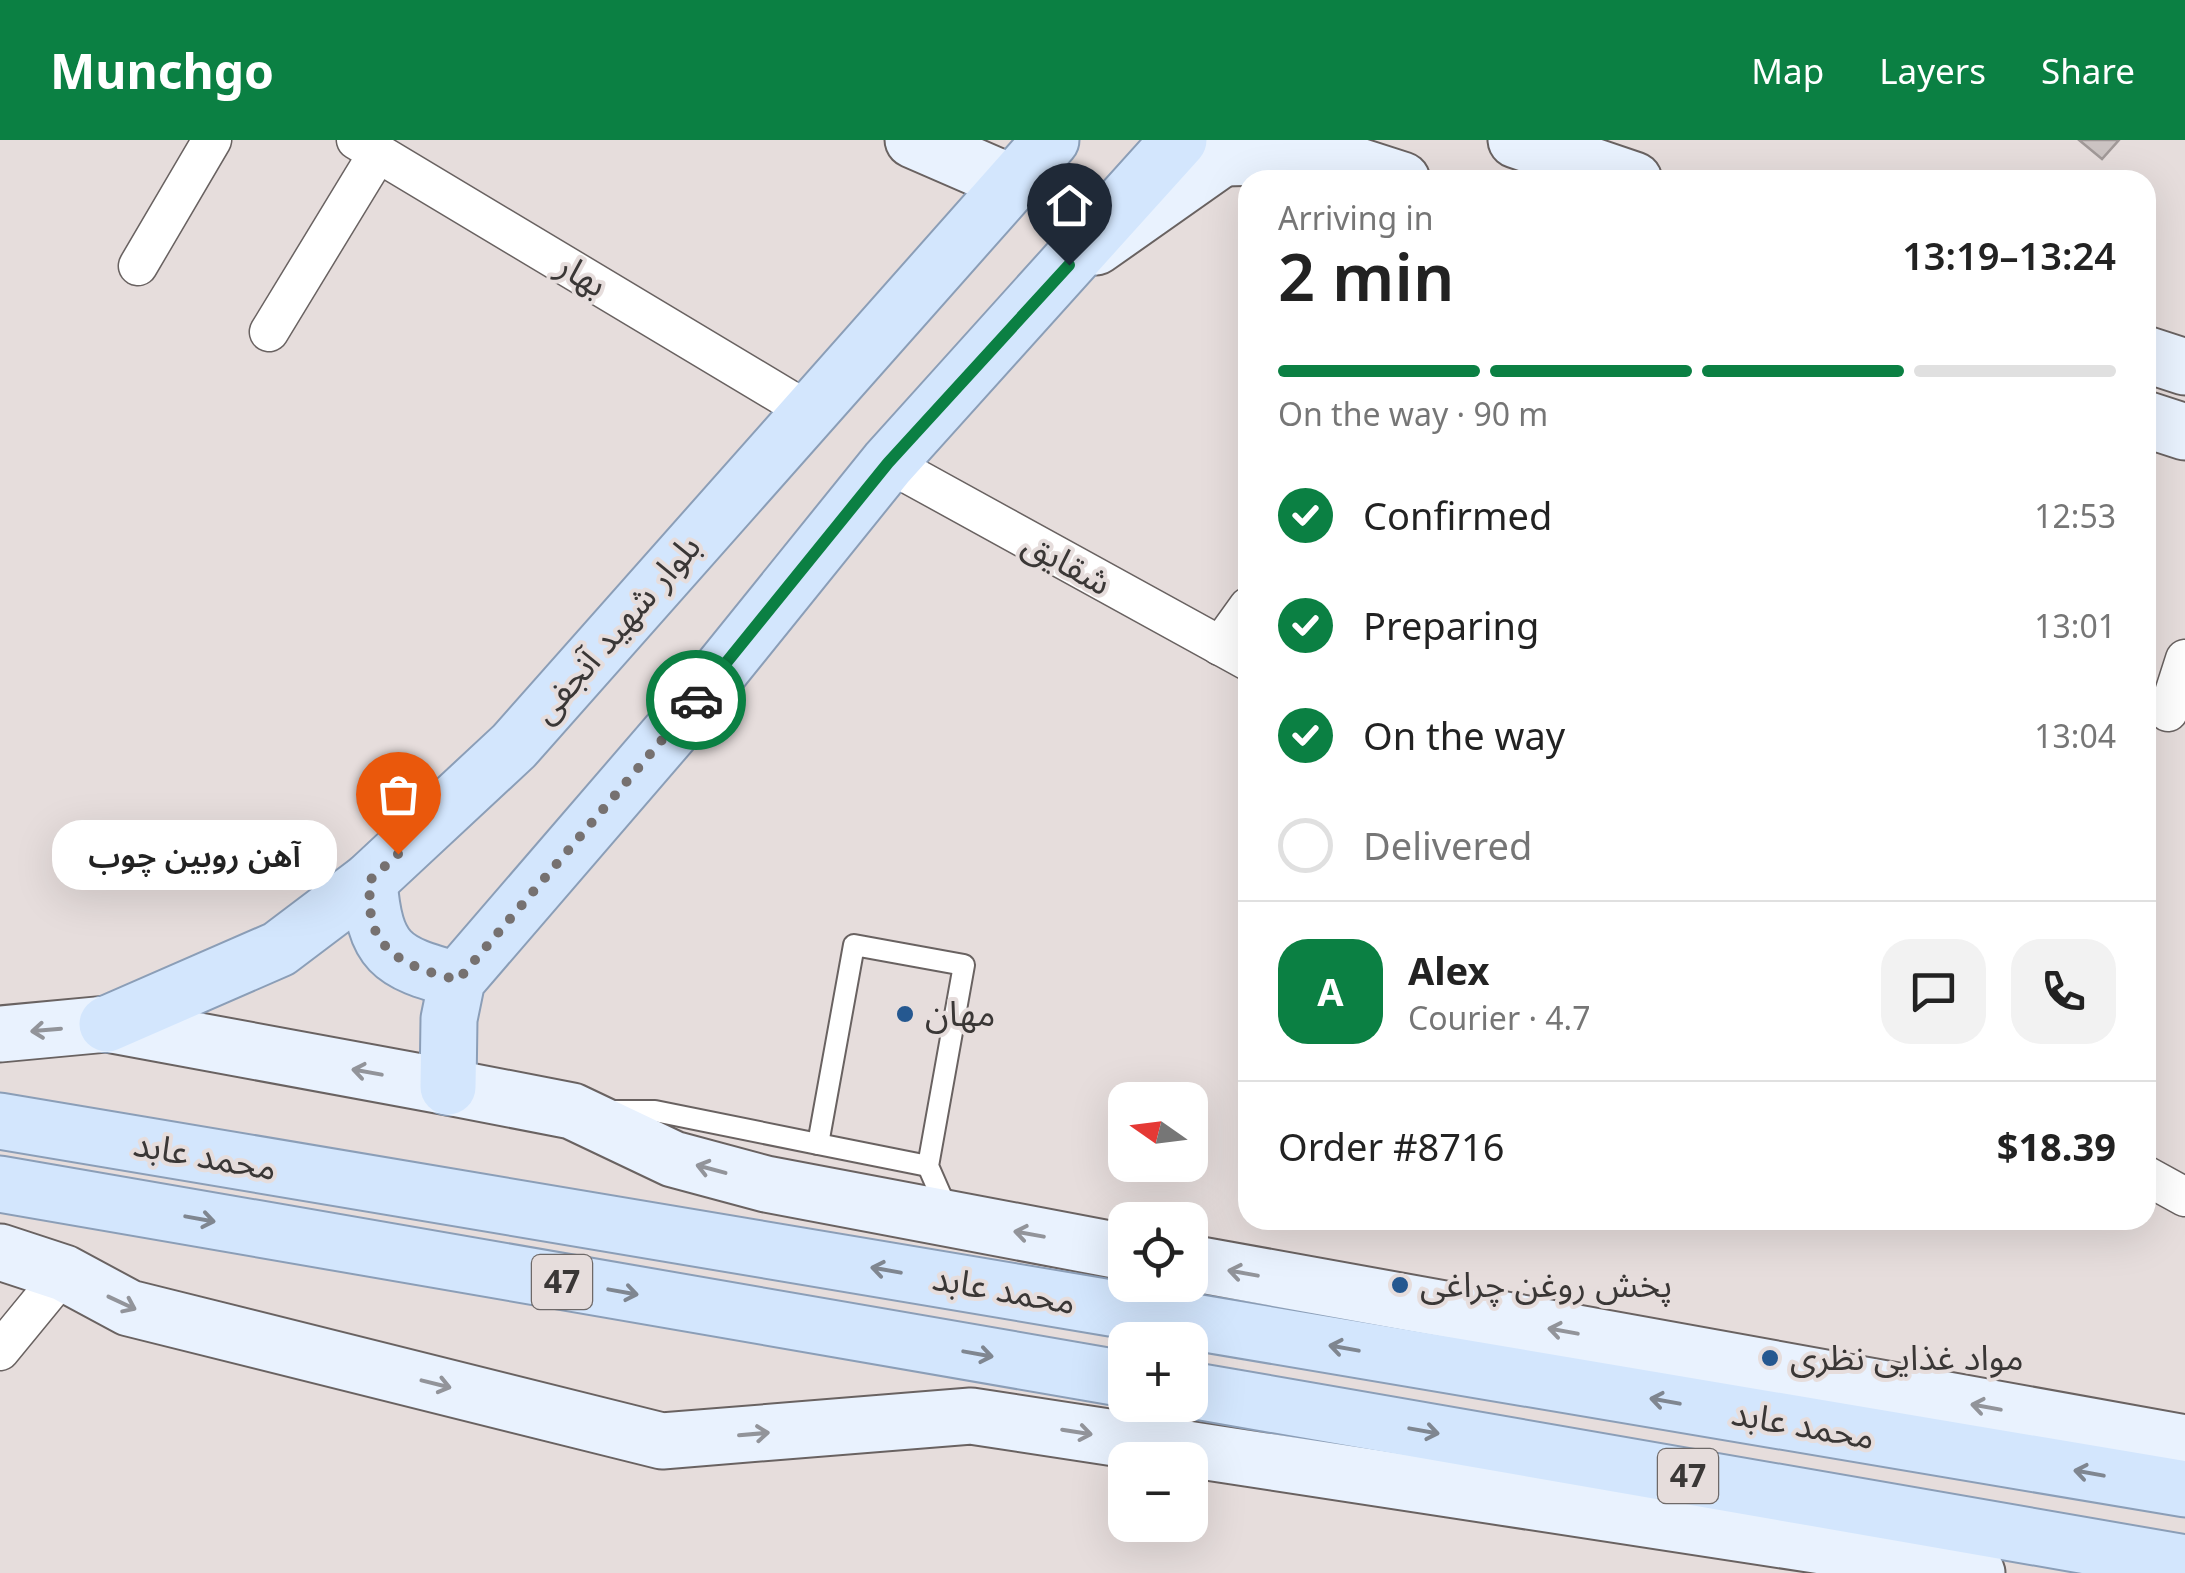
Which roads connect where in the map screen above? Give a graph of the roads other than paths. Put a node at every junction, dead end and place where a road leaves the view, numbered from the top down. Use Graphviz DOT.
graph roads {
  1 [pos="212,140"];
  2 [pos="914,140"];
  3 [pos="1051,140"];
  4 [pos="1516,140"];
  5 [pos="367,146"];
  6 [pos="1217,146"];
  7 [pos="1391,165"];
  8 [pos="1604,170"];
  9 [pos="1012,183"];
  10 [pos="138,266"];
  11 [pos="269,332"];
  12 [pos="2156,358"];
  13 [pos="2185,367"];
  14 [pos="808,410"];
  15 [pos="888,463"];
  16 [pos="1234,654"];
  17 [pos="2185,659"];
  18 [pos="2168,712"];
  19 [pos="369,881"];
  20 [pos="458,980"];
  21 [pos="107,1024"];
  22 [pos="0,1034"];
  23 [pos="448,1087"];
  24 [pos="572,1111"];
  25 [pos="0,1121"];
  26 [pos="818,1144"];
  27 [pos="928,1166"];
  28 [pos="2156,1181"];
  29 [pos="0,1184"];
  30 [pos="2185,1198"];
  31 [pos="951,1220"];
  32 [pos="1108,1249"];
  33 [pos="0,1252"];
  34 [pos="1208,1267"];
  35 [pos="64,1272"];
  36 [pos="0,1351"];
  37 [pos="1108,1376"];
  38 [pos="1208,1393"];
  39 [pos="2185,1443"];
  40 [pos="2185,1489"];
  41 [pos="2185,1562"];
  42 [pos="1976,1573"];
  1 -- 10 [label="street"];
  2 -- 9 [label="main road"];
  3 -- 9 [label="main road, بلوار شهید آنجفی"];
  4 -- 8 [label="main road"];
  5 -- 11 [label="street"];
  5 -- 14 [label="street, بهار"];
  6 -- 7 [label="main road"];
  6 -- 15 [label="main road"];
  9 -- 14 [label="main road, بلوار شهید آنجفی"];
  12 -- 13 [label="main road"];
  14 -- 19 [label="main road, بلوار شهید آنجفی"];
  15 -- 16 [label="street, شقایق"];
  15 -- 20 [label="main road"];
  17 -- 18 [label="street"];
  19 -- 20 [label="main road"];
  19 -- 21 [label="main road, بلوار شهید آنجفی"];
  20 -- 23 [label="main road"];
  21 -- 22 [label="main road, one-way"];
  23 -- 21 [label="main road, one-way"];
  23 -- 24 [label="main road"];
  24 -- 26 [label="lane"];
  31 -- 24 [label="main road, one-way"];
  40 -- 25 [label="main road, محمد عابد / 47, one-way"];
  26 -- 27 [label="lane"];
  26 -- 27 [label="lane"];
  27 -- 31 [label="lane"];
  28 -- 30 [label="street"];
  29 -- 37 [label="main road, محمد عابد / 47, one-way"];
  32 -- 31 [label="main road, one-way"];
  33 -- 35 [label="main road"];
  39 -- 34 [label="main road, one-way"];
  35 -- 36 [label="street"];
  35 -- 42 [label="main road, one-way"];
  38 -- 41 [label="main road, محمد عابد / 47, one-way"];
}
